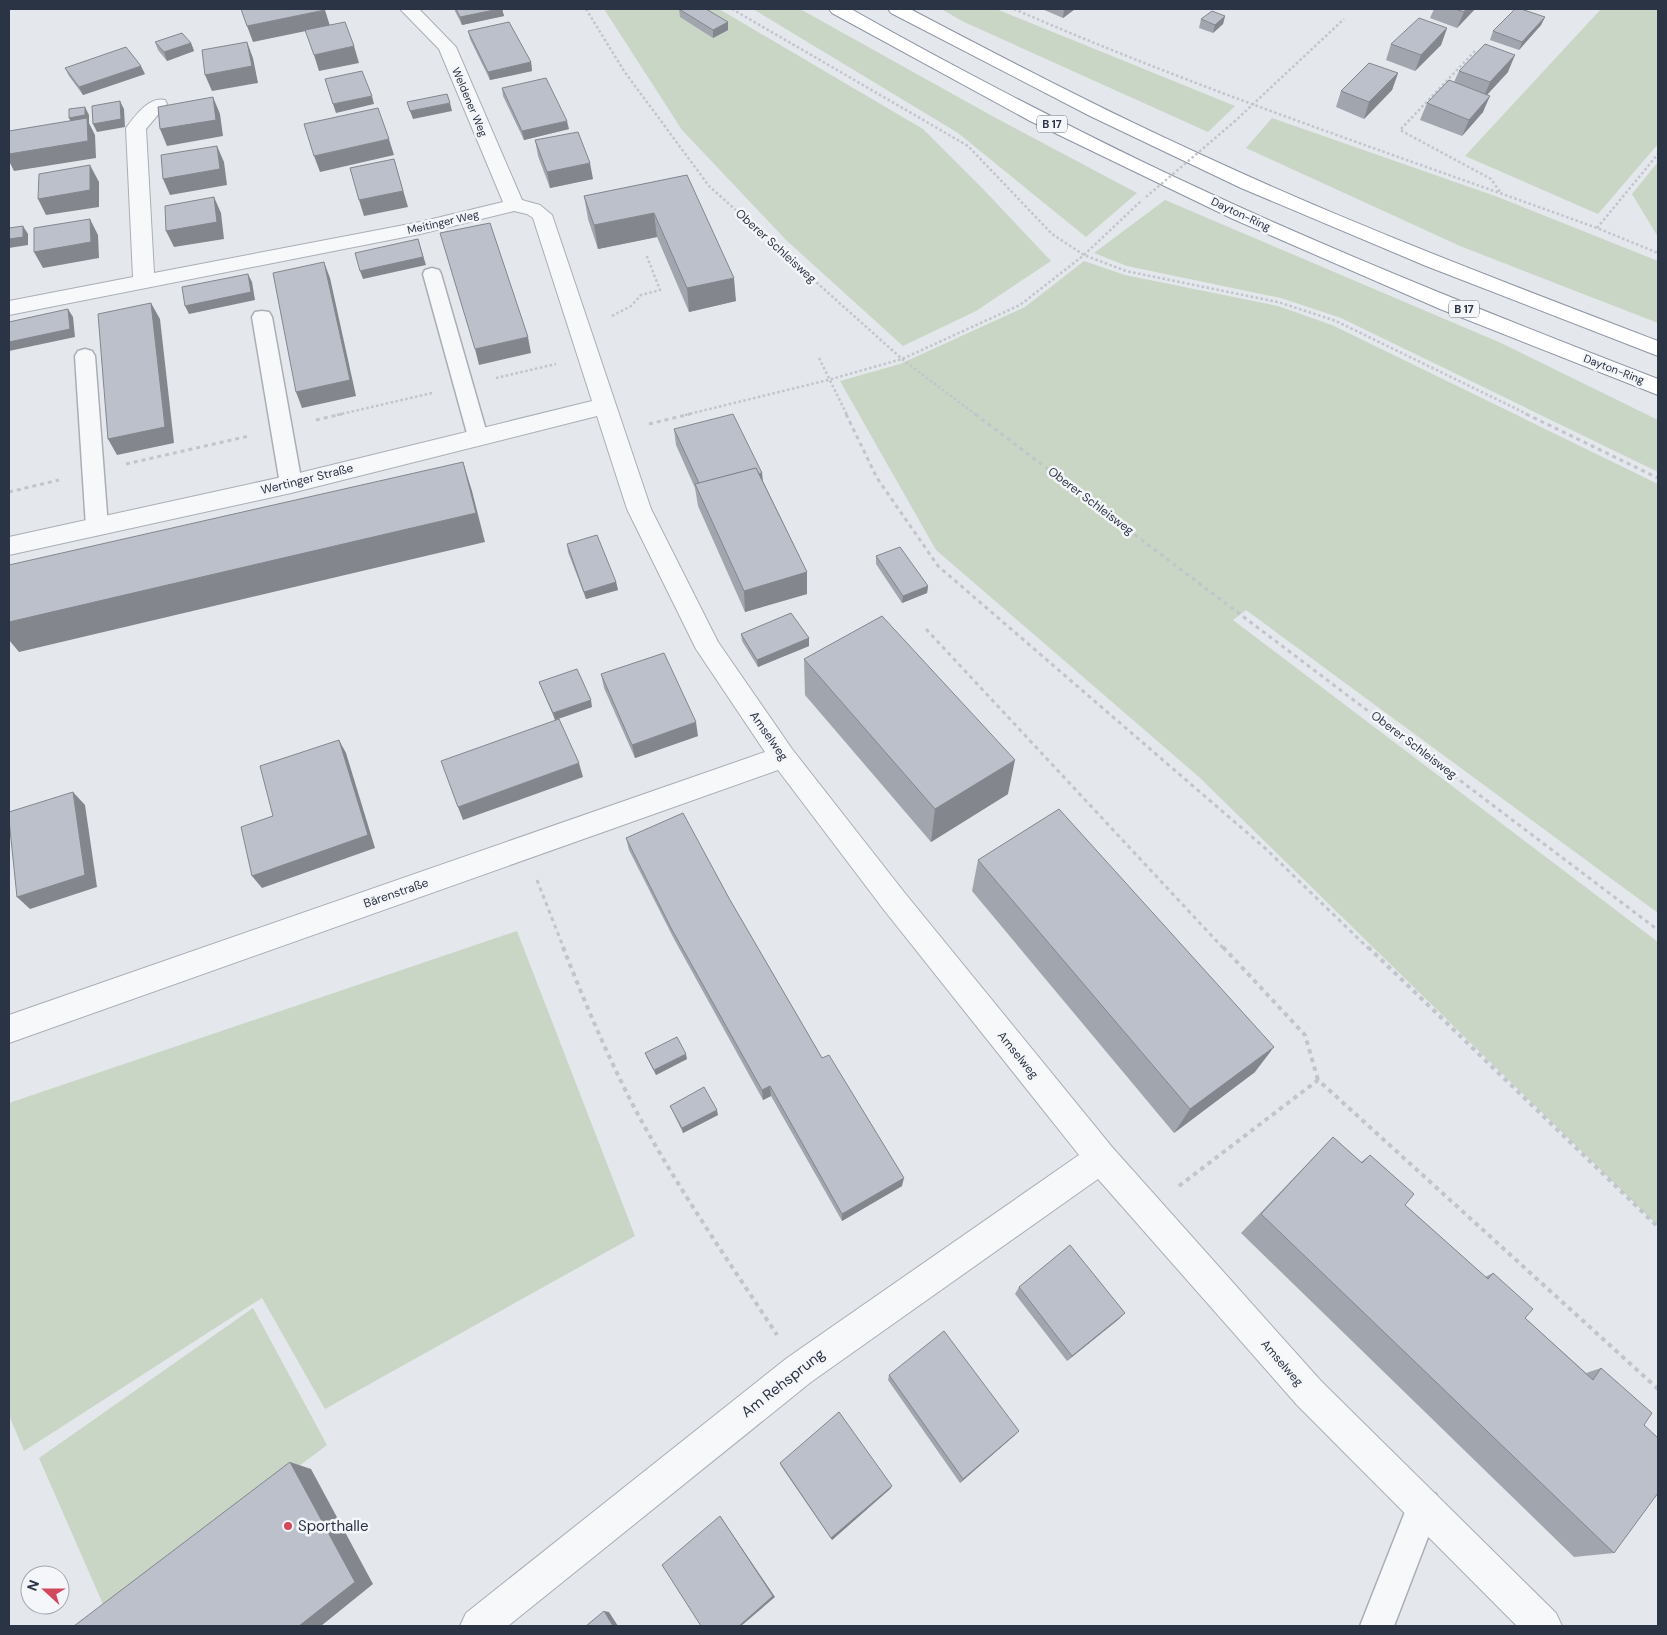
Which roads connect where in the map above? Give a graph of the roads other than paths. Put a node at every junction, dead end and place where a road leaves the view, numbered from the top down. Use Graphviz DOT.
graph roads {
  1 [pos="409,9"];
  2 [pos="838,9"];
  3 [pos="897,9"];
  4 [pos="158,104"];
  5 [pos="514,206"];
  6 [pos="432,274"];
  7 [pos="144,282"];
  8 [pos="9,308"];
  9 [pos="262,317"];
  10 [pos="1658,349"];
  11 [pos="85,356"];
  12 [pos="1658,387"];
  13 [pos="609,420"];
  14 [pos="478,437"];
  15 [pos="291,484"];
  16 [pos="97,528"];
  17 [pos="9,546"];
  18 [pos="783,758"];
  19 [pos="9,1029"];
  20 [pos="1101,1158"];
  21 [pos="1424,1506"];
  22 [pos="479,1626"];
  23 [pos="1377,1626"];
  24 [pos="1543,1626"];
  1 -- 5 [label="street, Weldener Weg"];
  2 -- 12 [label="highway, Dayton-Ring / B 17"];
  3 -- 10 [label="highway, B 17"];
  4 -- 7 [label="street"];
  5 -- 7 [label="street, Meitinger Weg"];
  5 -- 13 [label="street, Meitinger Weg"];
  6 -- 14 [label="lane"];
  7 -- 8 [label="street, Meitinger Weg"];
  9 -- 15 [label="lane"];
  11 -- 16 [label="lane"];
  13 -- 14 [label="street, Wertinger Straße"];
  13 -- 18 [label="street, Amselweg"];
  14 -- 15 [label="street, Wertinger Straße"];
  15 -- 16 [label="street, Wertinger Straße"];
  16 -- 17 [label="street, Wertinger Straße"];
  18 -- 19 [label="street, Bärenstraße"];
  18 -- 20 [label="street, Amselweg"];
  20 -- 21 [label="street, Amselweg"];
  20 -- 22 [label="street, Am Rehsprung"];
  21 -- 23 [label="lane"];
  21 -- 24 [label="street, Amselweg"];
}
